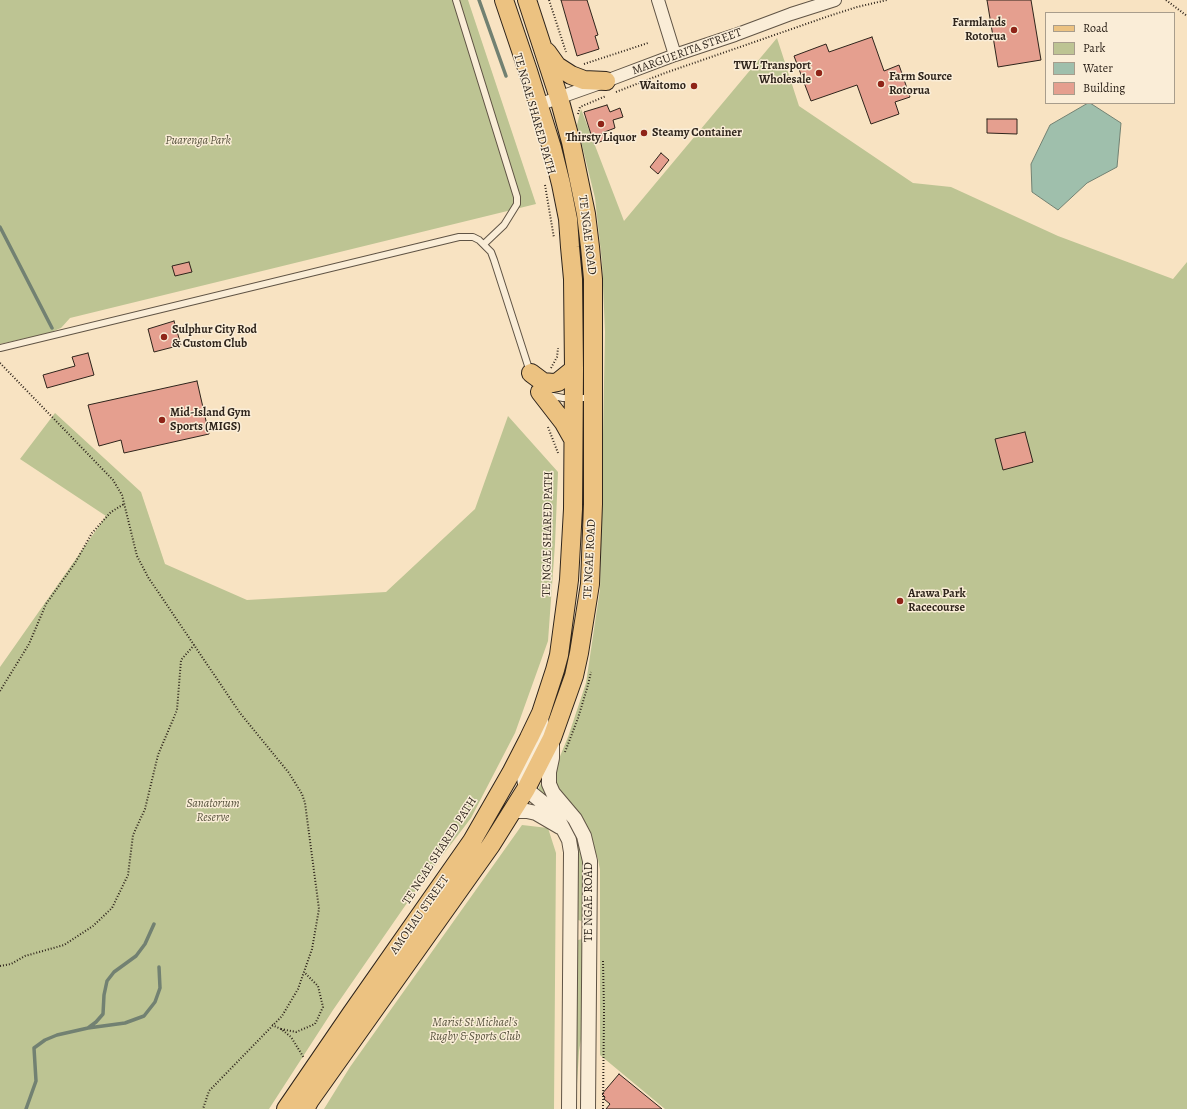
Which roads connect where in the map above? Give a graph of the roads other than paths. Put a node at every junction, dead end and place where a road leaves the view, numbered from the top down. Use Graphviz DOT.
graph roads {
  1 [pos="456,0"];
  2 [pos="504,0"];
  3 [pos="527,0"];
  4 [pos="658,0"];
  5 [pos="835,0"];
  6 [pos="541,43"];
  7 [pos="675,55"];
  8 [pos="606,81"];
  9 [pos="559,98"];
  10 [pos="538,105"];
  11 [pos="484,244"];
  12 [pos="0,348"];
  13 [pos="574,369"];
  14 [pos="538,382"];
  15 [pos="574,398"];
  16 [pos="593,398"];
  17 [pos="573,440"];
  18 [pos="541,713"];
  19 [pos="552,738"];
  20 [pos="526,789"];
  21 [pos="512,811"];
  22 [pos="564,829"];
  23 [pos="570,930"];
  24 [pos="590,931"];
  25 [pos="569,1092"];
  26 [pos="588,1092"];
  27 [pos="286,1109"];
  28 [pos="305,1109"];
  29 [pos="569,1109"];
  30 [pos="588,1109"];
  1 -- 11 [label="lane"];
  2 -- 10 [label="main road, TE NGAE ROAD"];
  3 -- 6 [label="main road, TE NGAE ROAD"];
  4 -- 7 [label="street"];
  5 -- 7 [label="street, MARGUERITA STREET"];
  6 -- 8 [label="main road"];
  6 -- 9 [label="main road, TE NGAE ROAD"];
  7 -- 8 [label="street, MARGUERITA STREET"];
  8 -- 9 [label="street, MARGUERITA STREET"];
  9 -- 10 [label="street, MARGUERITA STREET"];
  9 -- 16 [label="main road, TE NGAE ROAD"];
  10 -- 13 [label="main road, TE NGAE ROAD"];
  11 -- 12 [label="lane"];
  11 -- 14 [label="lane"];
  13 -- 14 [label="main road"];
  13 -- 15 [label="main road, TE NGAE ROAD"];
  14 -- 15 [label="lane"];
  14 -- 17 [label="main road"];
  15 -- 16 [label="lane"];
  15 -- 17 [label="main road, TE NGAE ROAD"];
  16 -- 19 [label="main road, TE NGAE ROAD"];
  17 -- 18 [label="main road, TE NGAE ROAD"];
  18 -- 20 [label="street, TE NGAE ROAD"];
  18 -- 27 [label="main road, AMOHAU STREET"];
  19 -- 20 [label="main road, AMOHAU STREET"];
  19 -- 24 [label="street, TE NGAE ROAD"];
  20 -- 21 [label="main road, AMOHAU STREET"];
  20 -- 22 [label="street, TE NGAE ROAD"];
  21 -- 22 [label="street"];
  21 -- 28 [label="main road, AMOHAU STREET"];
  22 -- 23 [label="street, TE NGAE ROAD"];
  23 -- 24 [label="street"];
  23 -- 25 [label="street, TE NGAE ROAD"];
  24 -- 26 [label="street, TE NGAE ROAD"];
  25 -- 26 [label="street"];
  25 -- 29 [label="street, TE NGAE ROAD"];
  26 -- 30 [label="street, TE NGAE ROAD"];
}
